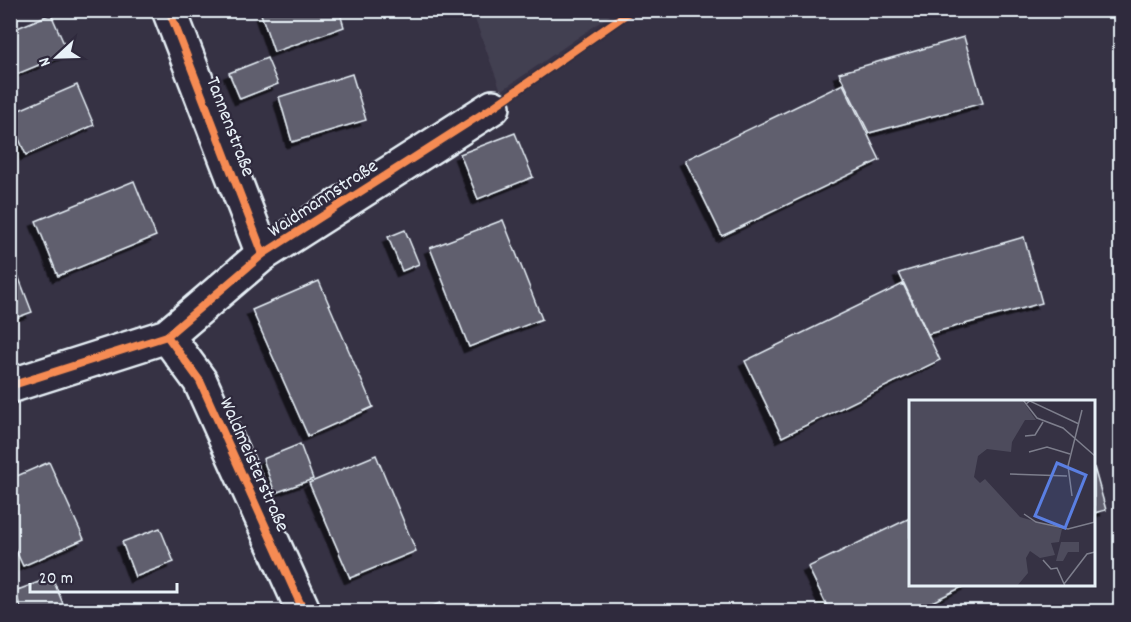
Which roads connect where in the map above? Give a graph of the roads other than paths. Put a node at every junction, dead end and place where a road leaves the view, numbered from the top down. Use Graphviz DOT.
graph roads {
  1 [pos="169,10"];
  2 [pos="493,107"];
  3 [pos="263,254"];
  4 [pos="167,336"];
  5 [pos="10,386"];
  6 [pos="304,612"];
  1 -- 3 [label="street, Tannenstraße"];
  2 -- 3 [label="street, Waidmannstraße"];
  3 -- 4 [label="street, Waidmannstraße"];
  4 -- 5 [label="street, Waidmannstraße"];
  4 -- 6 [label="street, Waldmeisterstraße"];
}
